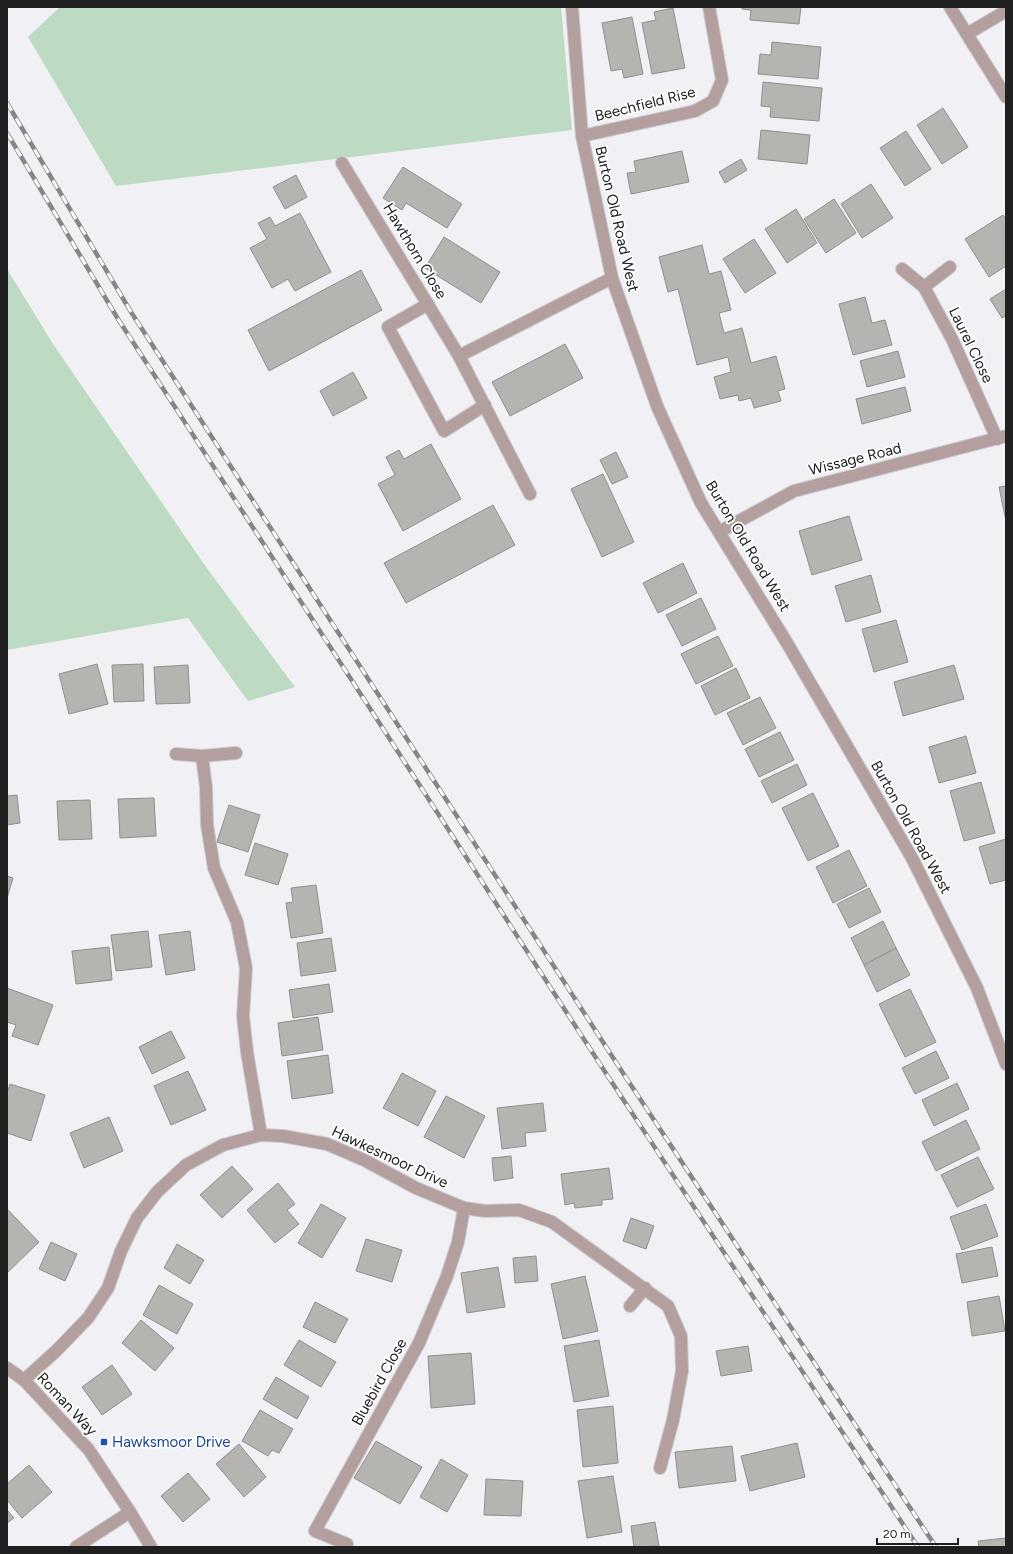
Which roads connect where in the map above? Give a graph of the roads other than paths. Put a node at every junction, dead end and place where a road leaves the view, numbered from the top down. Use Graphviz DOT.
graph roads {
  1 [pos="572,7"];
  2 [pos="709,7"];
  3 [pos="950,7"];
  4 [pos="1006,11"];
  5 [pos="968,34"];
  6 [pos="1006,97"];
  7 [pos="582,136"];
  8 [pos="342,163"];
  9 [pos="950,267"];
  10 [pos="902,270"];
  11 [pos="612,278"];
  12 [pos="924,287"];
  13 [pos="428,304"];
  14 [pos="460,356"];
  15 [pos="487,409"];
  16 [pos="1002,438"];
  17 [pos="530,494"];
  18 [pos="719,532"];
  19 [pos="236,753"];
  20 [pos="176,754"];
  21 [pos="202,756"];
  22 [pos="1006,1064"];
  23 [pos="261,1135"];
  24 [pos="464,1208"];
  25 [pos="645,1288"];
  26 [pos="630,1306"];
  27 [pos="7,1368"];
  28 [pos="24,1380"];
  29 [pos="660,1468"];
  30 [pos="130,1512"];
  31 [pos="347,1544"];
  32 [pos="76,1547"];
  33 [pos="151,1547"];
  1 -- 7 [label="street, Burton Old Road West"];
  2 -- 7 [label="street, Beechfield Rise"];
  3 -- 5 [label="street"];
  4 -- 5 [label="street"];
  5 -- 6 [label="street"];
  7 -- 11 [label="street, Burton Old Road West"];
  8 -- 13 [label="street, Hawthorn Close"];
  9 -- 12 [label="street"];
  10 -- 12 [label="street, Laurel Close"];
  11 -- 14 [label="street"];
  11 -- 18 [label="street, Burton Old Road West"];
  12 -- 16 [label="street, Laurel Close"];
  13 -- 14 [label="street, Hawthorn Close"];
  13 -- 15 [label="street"];
  14 -- 15 [label="street, Hawthorn Close"];
  15 -- 17 [label="street, Hawthorn Close"];
  16 -- 18 [label="street, Wissage Road"];
  18 -- 22 [label="street, Burton Old Road West"];
  19 -- 21 [label="street"];
  20 -- 21 [label="street"];
  21 -- 23 [label="street"];
  23 -- 24 [label="street, Hawkesmoor Drive"];
  23 -- 28 [label="street, Hawkesmoor Drive"];
  24 -- 25 [label="street, Hawkesmoor Drive"];
  24 -- 31 [label="street, Bluebird Close"];
  25 -- 26 [label="street"];
  25 -- 29 [label="street, Hawkesmoor Drive"];
  27 -- 28 [label="street, Roman Way"];
  28 -- 30 [label="street, Roman Way"];
  30 -- 32 [label="street"];
  30 -- 33 [label="street, Roman Way"];
}
